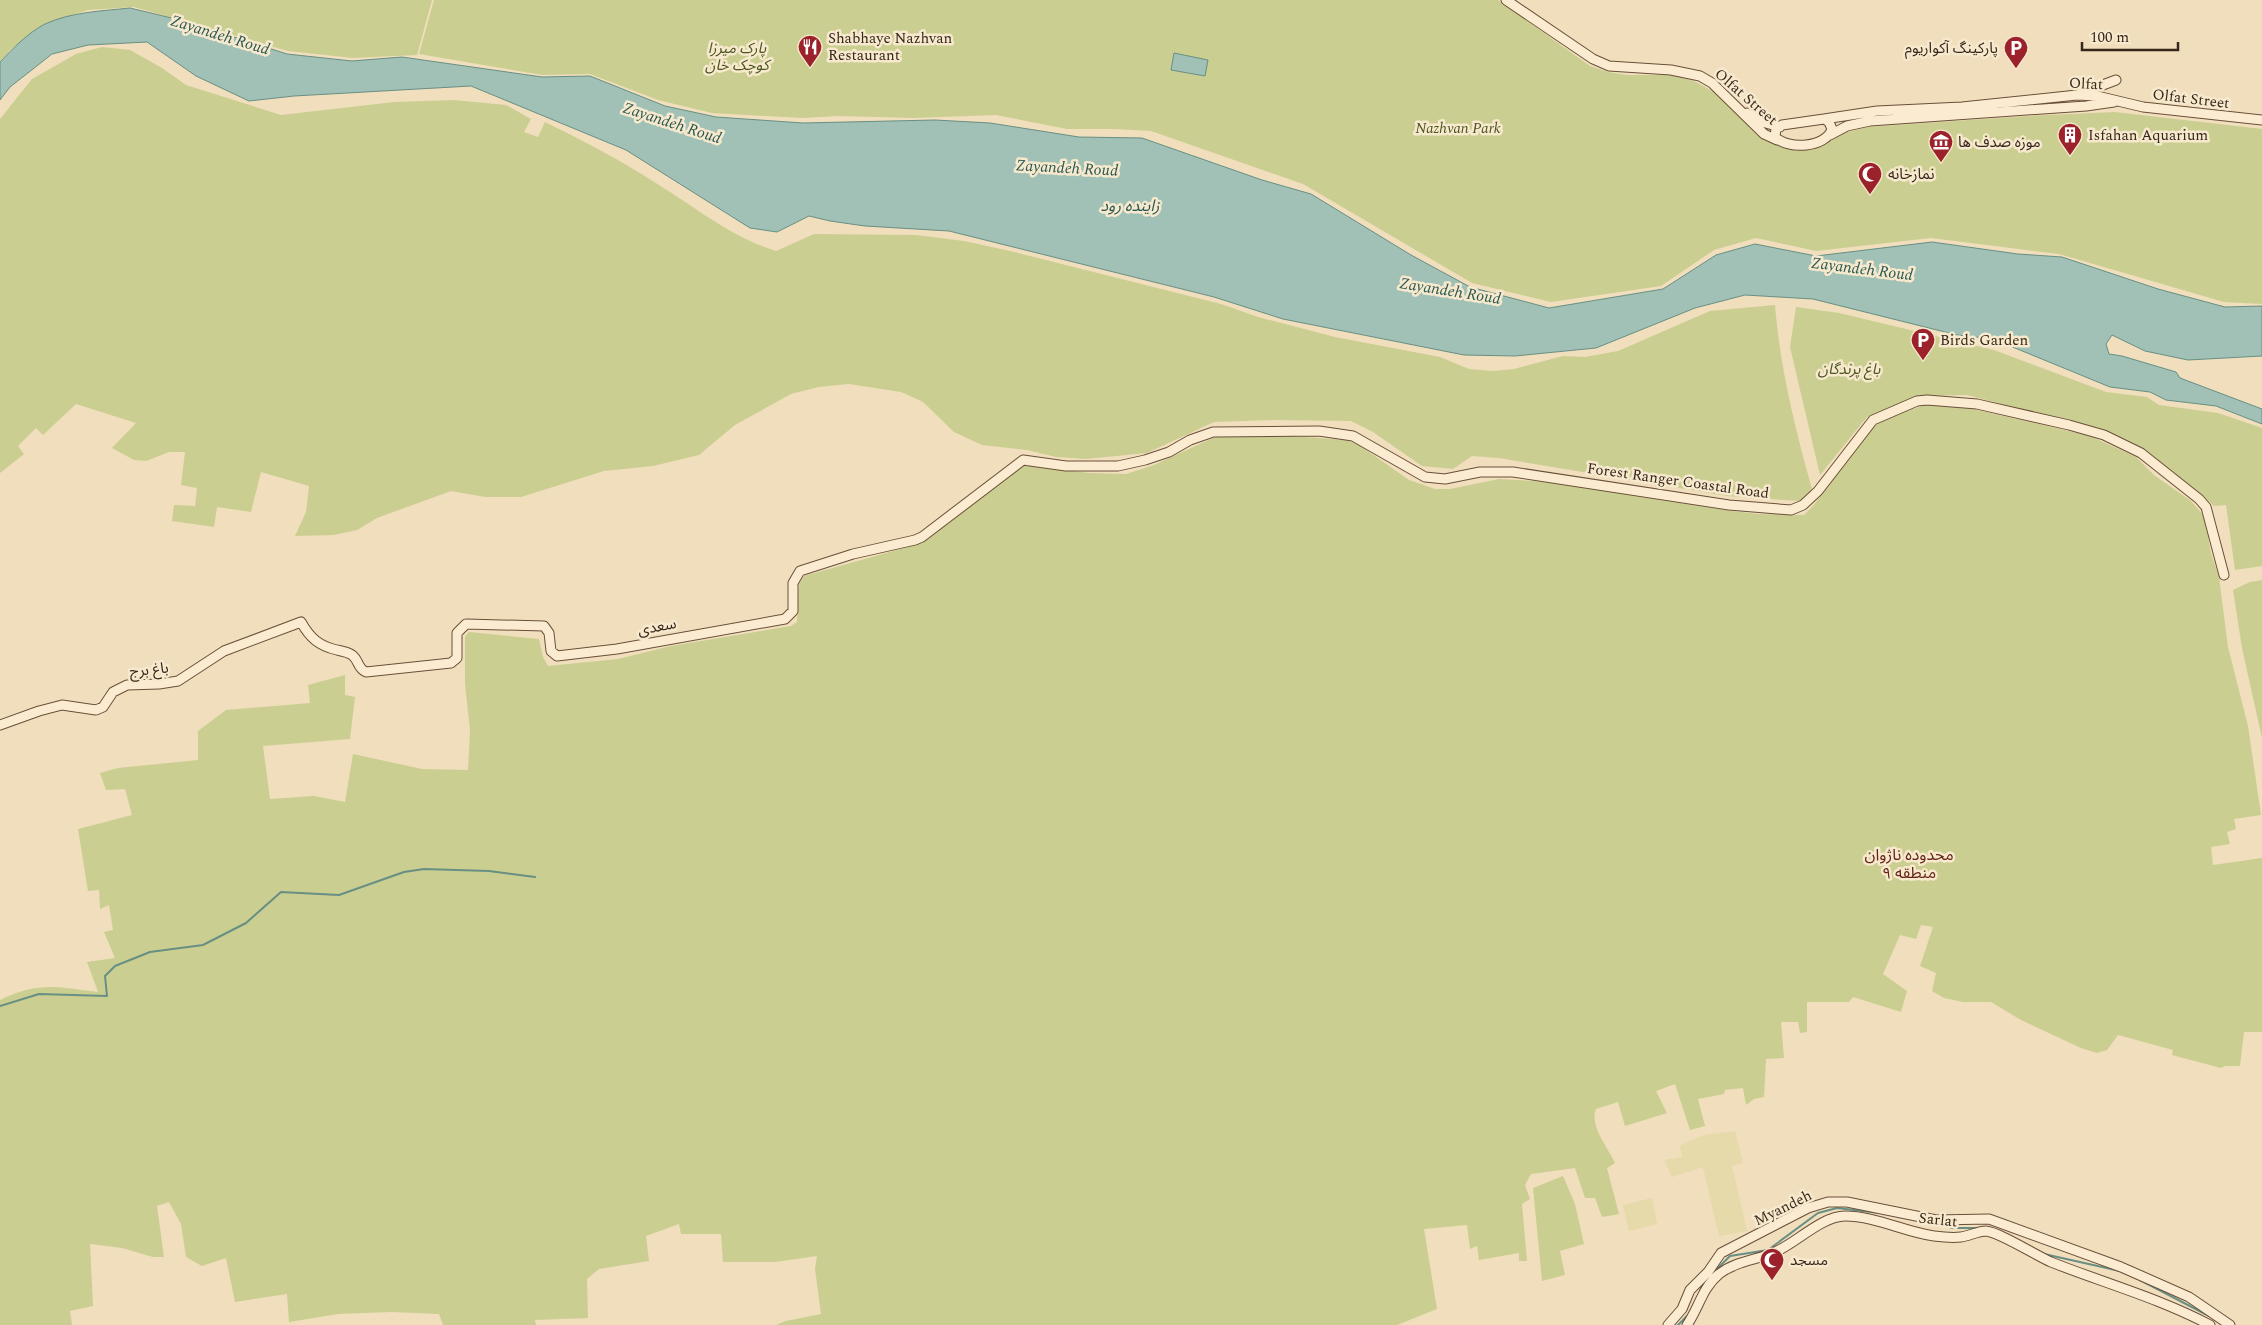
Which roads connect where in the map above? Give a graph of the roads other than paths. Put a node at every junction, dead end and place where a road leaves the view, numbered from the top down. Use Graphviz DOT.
graph roads {
  1 [pos="1506,0"];
  2 [pos="2116,80"];
  3 [pos="2082,95"];
  4 [pos="1731,100"];
  5 [pos="2117,102"];
  6 [pos="2086,106"];
  7 [pos="1846,116"];
  8 [pos="1824,119"];
  9 [pos="2262,120"];
  10 [pos="1780,126"];
  11 [pos="1847,126"];
  12 [pos="1830,135"];
  13 [pos="1777,140"];
  14 [pos="1023,460"];
  15 [pos="2224,575"];
  16 [pos="301,622"];
  17 [pos="0,725"];
  18 [pos="2121,1267"];
  19 [pos="2115,1284"];
  20 [pos="2185,1304"];
  21 [pos="1668,1325"];
  22 [pos="1688,1325"];
  23 [pos="2210,1325"];
  24 [pos="2230,1325"];
  1 -- 4 [label="street, Olfat Street"];
  2 -- 3 [label="street"];
  3 -- 5 [label="street, Olfat"];
  3 -- 6 [label="street"];
  3 -- 7 [label="street, Olfat"];
  4 -- 10 [label="street"];
  4 -- 13 [label="street, Olfat Street"];
  5 -- 6 [label="street, Olfat"];
  5 -- 9 [label="street, Olfat Street"];
  6 -- 11 [label="street, Olfat"];
  7 -- 8 [label="street, Olfat"];
  7 -- 11 [label="street"];
  8 -- 10 [label="street, Olfat"];
  8 -- 12 [label="street"];
  10 -- 13 [label="street"];
  11 -- 12 [label="street, Olfat"];
  12 -- 13 [label="street, Olfat"];
  14 -- 15 [label="street, Forest Ranger Coastal Road"];
  14 -- 16 [label="street, سعدی"];
  16 -- 17 [label="street, باغ برج"];
  18 -- 19 [label="street"];
  18 -- 20 [label="street, Myandeh"];
  18 -- 21 [label="street, Myandeh"];
  19 -- 20 [label="street, Sarlat"];
  19 -- 22 [label="street, Sarlat"];
  20 -- 23 [label="street, Sarlat"];
  20 -- 24 [label="street, Myandeh"];
}
